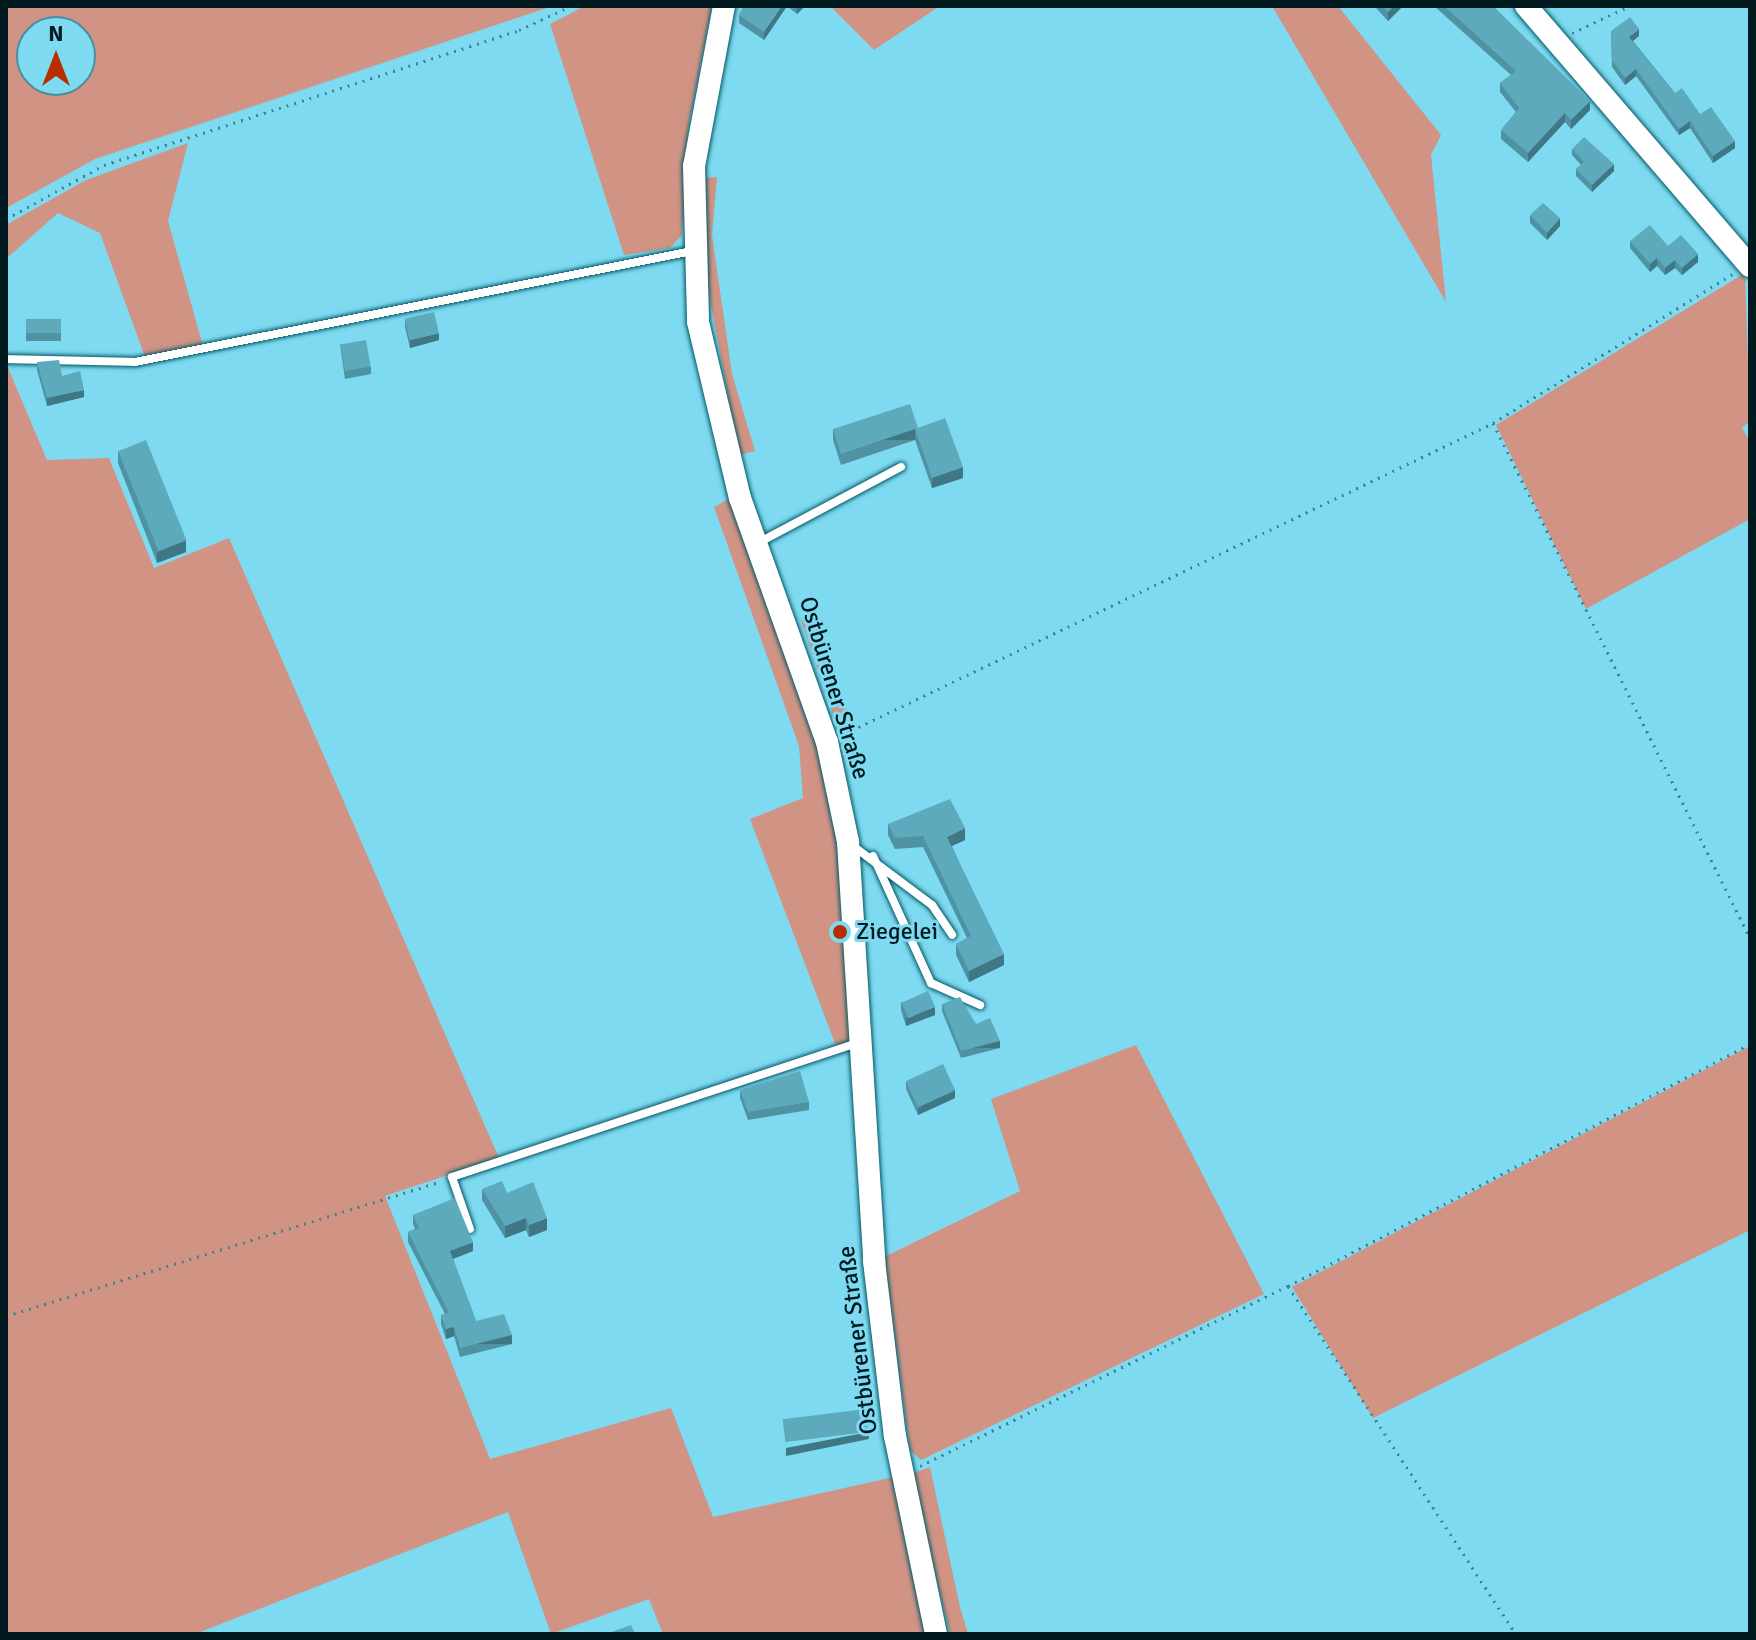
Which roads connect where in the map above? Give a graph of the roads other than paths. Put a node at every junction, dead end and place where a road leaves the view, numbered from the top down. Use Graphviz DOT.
graph roads {
  1 [pos="724,6"];
  2 [pos="1526,6"];
  3 [pos="692,251"];
  4 [pos="1749,265"];
  5 [pos="6,359"];
  6 [pos="901,467"];
  7 [pos="758,543"];
  8 [pos="848,842"];
  9 [pos="873,856"];
  10 [pos="952,935"];
  11 [pos="980,1005"];
  12 [pos="856,1043"];
  13 [pos="470,1229"];
  14 [pos="936,1634"];
  1 -- 3 [label="street, Ostbürener Straße"];
  2 -- 4 [label="street"];
  3 -- 5 [label="lane"];
  3 -- 7 [label="street, Ostbürener Straße"];
  6 -- 7 [label="lane"];
  7 -- 8 [label="street, Ostbürener Straße"];
  8 -- 9 [label="lane"];
  8 -- 12 [label="street, Ostbürener Straße"];
  9 -- 10 [label="lane"];
  9 -- 11 [label="lane"];
  12 -- 13 [label="lane"];
  12 -- 14 [label="street, Ostbürener Straße"];
}
